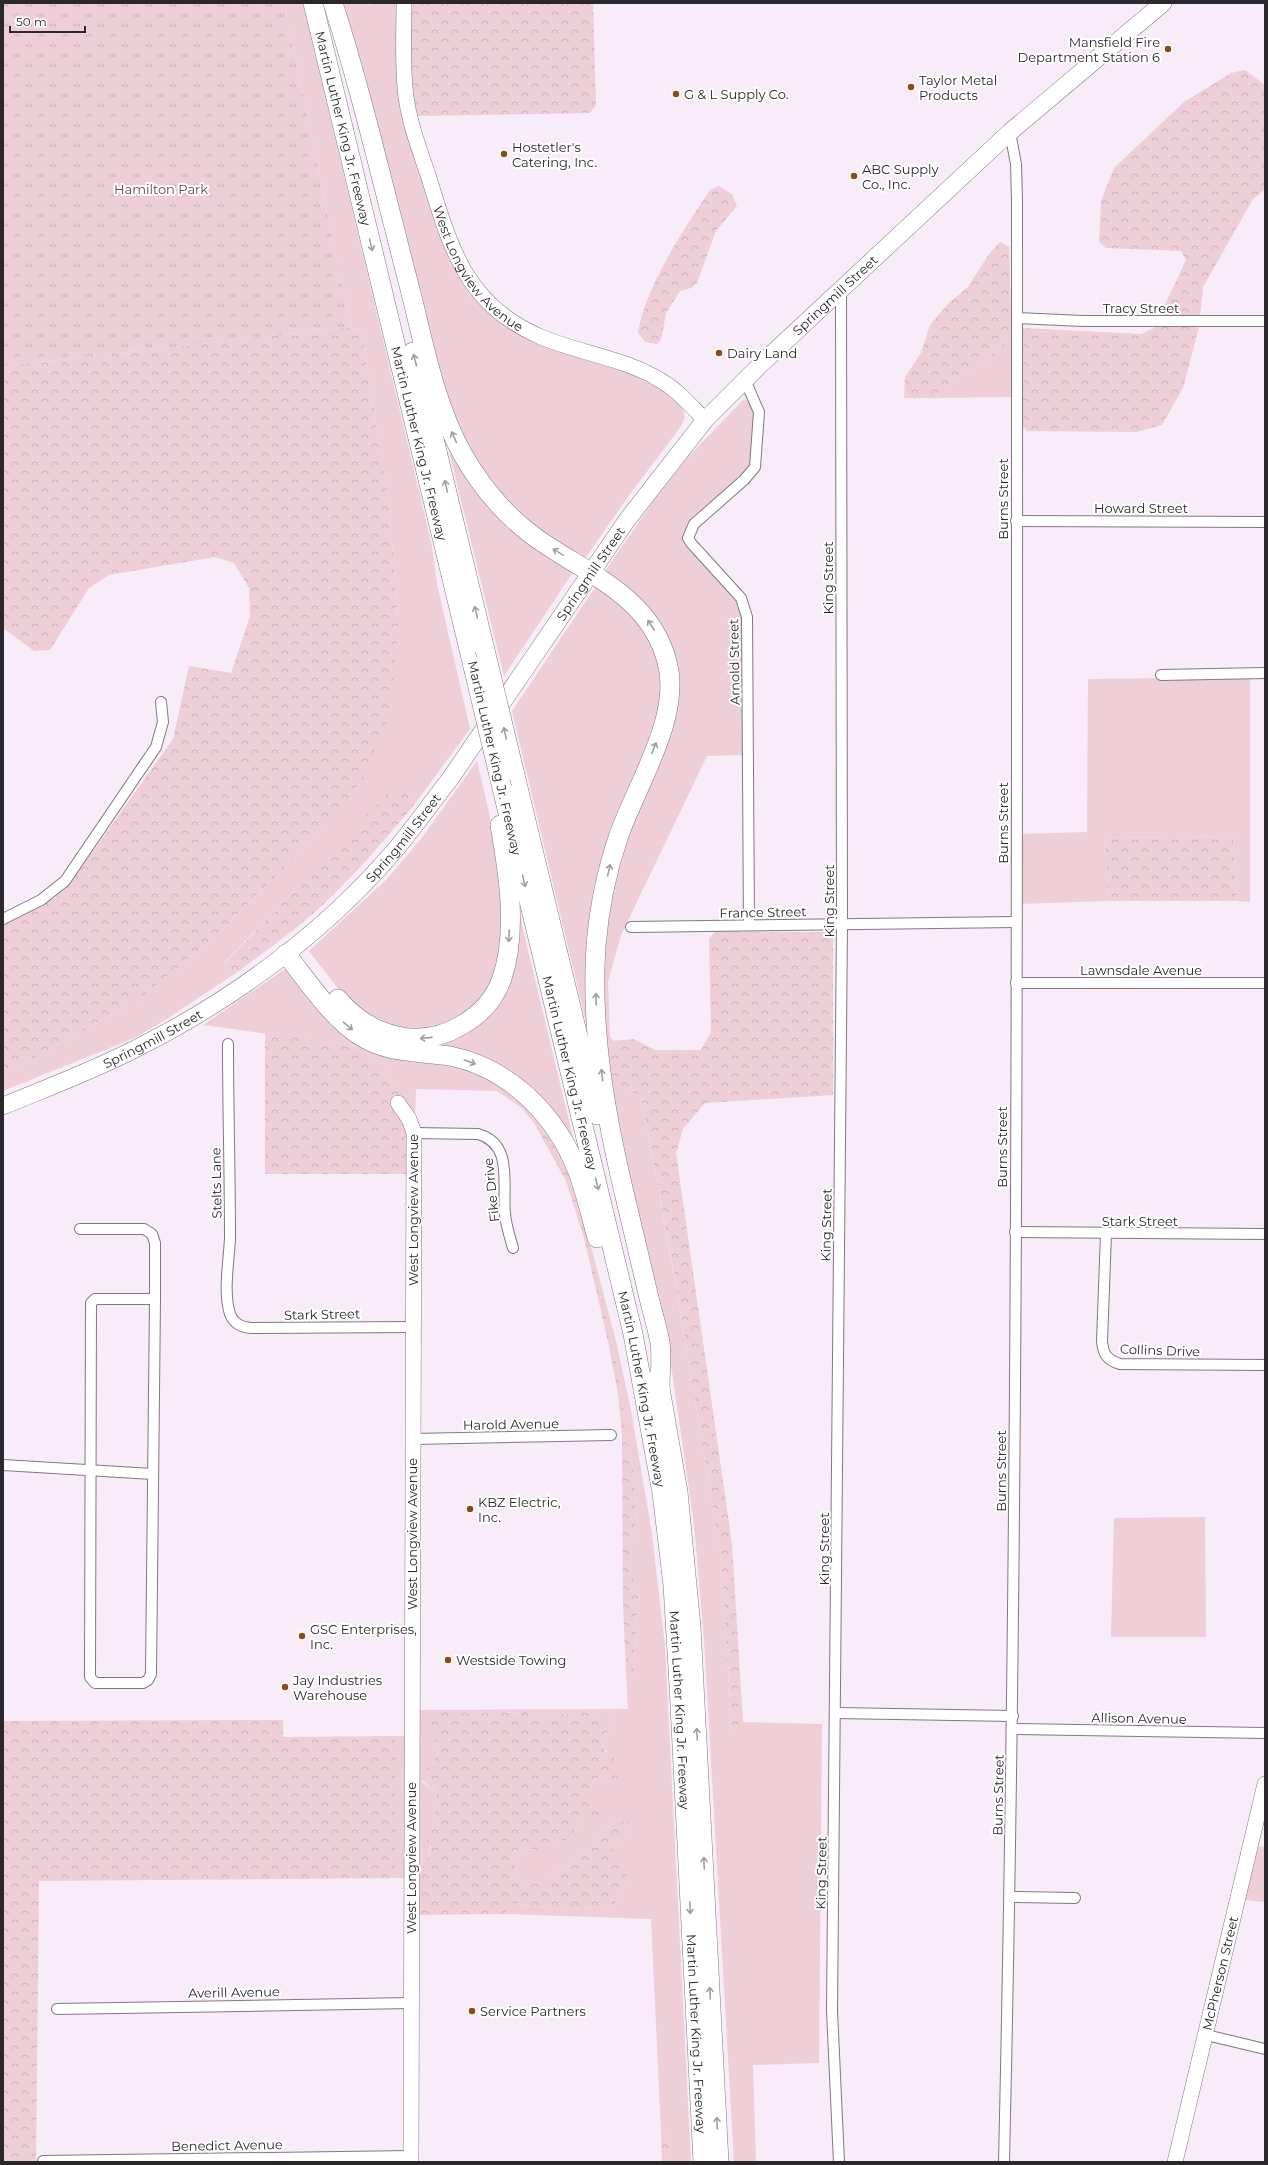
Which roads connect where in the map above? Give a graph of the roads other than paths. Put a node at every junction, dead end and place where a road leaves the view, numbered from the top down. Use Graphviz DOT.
graph roads {
  1 [pos="314,3"];
  2 [pos="330,3"];
  3 [pos="333,3"];
  4 [pos="404,3"];
  5 [pos="1163,3"];
  6 [pos="1010,132"];
  7 [pos="841,289"];
  8 [pos="1017,318"];
  9 [pos="1265,321"];
  10 [pos="745,380"];
  11 [pos="705,420"];
  12 [pos="1016,521"];
  13 [pos="1265,522"];
  14 [pos="591,572"];
  15 [pos="1265,673"];
  16 [pos="1161,675"];
  17 [pos="161,702"];
  18 [pos="498,793"];
  19 [pos="3,920"];
  20 [pos="1016,922"];
  21 [pos="842,924"];
  22 [pos="749,925"];
  23 [pos="631,927"];
  24 [pos="291,950"];
  25 [pos="1016,982"];
  26 [pos="1265,983"];
  27 [pos="228,1044"];
  28 [pos="398,1103"];
  29 [pos="3,1106"];
  30 [pos="414,1133"];
  31 [pos="80,1229"];
  32 [pos="1015,1232"];
  33 [pos="1106,1234"];
  34 [pos="1265,1234"];
  35 [pos="513,1248"];
  36 [pos="155,1299"];
  37 [pos="234,1321"];
  38 [pos="413,1327"];
  39 [pos="1265,1365"];
  40 [pos="660,1388"];
  41 [pos="611,1435"];
  42 [pos="412,1439"];
  43 [pos="3,1465"];
  44 [pos="91,1469"];
  45 [pos="153,1474"];
  46 [pos="673,1585"];
  47 [pos="836,1713"];
  48 [pos="1012,1716"];
  49 [pos="1013,1728"];
  50 [pos="1265,1733"];
  51 [pos="1265,1784"];
  52 [pos="1010,1897"];
  53 [pos="1075,1898"];
  54 [pos="411,2003"];
  55 [pos="58,2009"];
  56 [pos="1206,2035"];
  57 [pos="1265,2049"];
  58 [pos="411,2159"];
  59 [pos="44,2161"];
  60 [pos="703,2162"];
  61 [pos="719,2162"];
  62 [pos="839,2162"];
  63 [pos="1004,2162"];
  64 [pos="1175,2162"];
  1 -- 18 [label="highway, Martin Luther King Jr. Freeway, one-way, bridge"];
  40 -- 2 [label="highway, Martin Luther King Jr. Freeway, one-way, bridge"];
  14 -- 3 [label="highway, one-way"];
  4 -- 11 [label="street, West Longview Avenue"];
  5 -- 6 [label="main road, Springmill Street"];
  6 -- 7 [label="main road, Springmill Street"];
  6 -- 8 [label="street, Burns Street"];
  7 -- 10 [label="main road, Springmill Street"];
  7 -- 21 [label="street, King Street"];
  8 -- 9 [label="street, Tracy Street"];
  8 -- 12 [label="street, Burns Street"];
  10 -- 11 [label="main road, Springmill Street"];
  10 -- 22 [label="street, Arnold Street"];
  11 -- 14 [label="main road, Springmill Street"];
  12 -- 13 [label="street, Howard Street"];
  12 -- 20 [label="street, Burns Street"];
  14 -- 24 [label="main road, Springmill Street"];
  40 -- 14 [label="highway, one-way"];
  15 -- 16 [label="street"];
  17 -- 19 [label="street"];
  18 -- 24 [label="highway, one-way"];
  18 -- 46 [label="highway, Martin Luther King Jr. Freeway, one-way"];
  20 -- 21 [label="street, France Street"];
  20 -- 25 [label="street, Burns Street"];
  21 -- 22 [label="street, France Street"];
  21 -- 47 [label="street, King Street"];
  22 -- 23 [label="street, France Street"];
  24 -- 29 [label="main road, Springmill Street"];
  24 -- 46 [label="highway, one-way"];
  25 -- 26 [label="street, Lawnsdale Avenue"];
  25 -- 32 [label="street, Burns Street"];
  27 -- 37 [label="street, Stelts Lane"];
  28 -- 30 [label="street, West Longview Avenue"];
  30 -- 35 [label="street, Fike Drive"];
  30 -- 38 [label="street, West Longview Avenue"];
  31 -- 36 [label="street"];
  32 -- 33 [label="street, Stark Street"];
  32 -- 48 [label="street, Burns Street"];
  33 -- 34 [label="street, Stark Street"];
  33 -- 39 [label="street, Collins Drive"];
  36 -- 44 [label="street"];
  36 -- 45 [label="street"];
  37 -- 38 [label="street, Stark Street"];
  38 -- 42 [label="street, West Longview Avenue"];
  61 -- 40 [label="highway, Martin Luther King Jr. Freeway, one-way"];
  41 -- 42 [label="street, Harold Avenue"];
  42 -- 54 [label="street, West Longview Avenue"];
  43 -- 44 [label="street"];
  44 -- 45 [label="street"];
  44 -- 45 [label="street"];
  46 -- 60 [label="highway, Martin Luther King Jr. Freeway, one-way"];
  47 -- 48 [label="street"];
  47 -- 62 [label="street, King Street"];
  48 -- 49 [label="street, Burns Street"];
  49 -- 50 [label="street, Allison Avenue"];
  49 -- 52 [label="street, Burns Street"];
  51 -- 56 [label="street, McPherson Street"];
  52 -- 53 [label="street"];
  52 -- 63 [label="street, Burns Street"];
  54 -- 55 [label="street, Averill Avenue"];
  54 -- 58 [label="street, West Longview Avenue"];
  56 -- 57 [label="street"];
  56 -- 64 [label="street, McPherson Street"];
  58 -- 59 [label="street, Benedict Avenue"];
}
